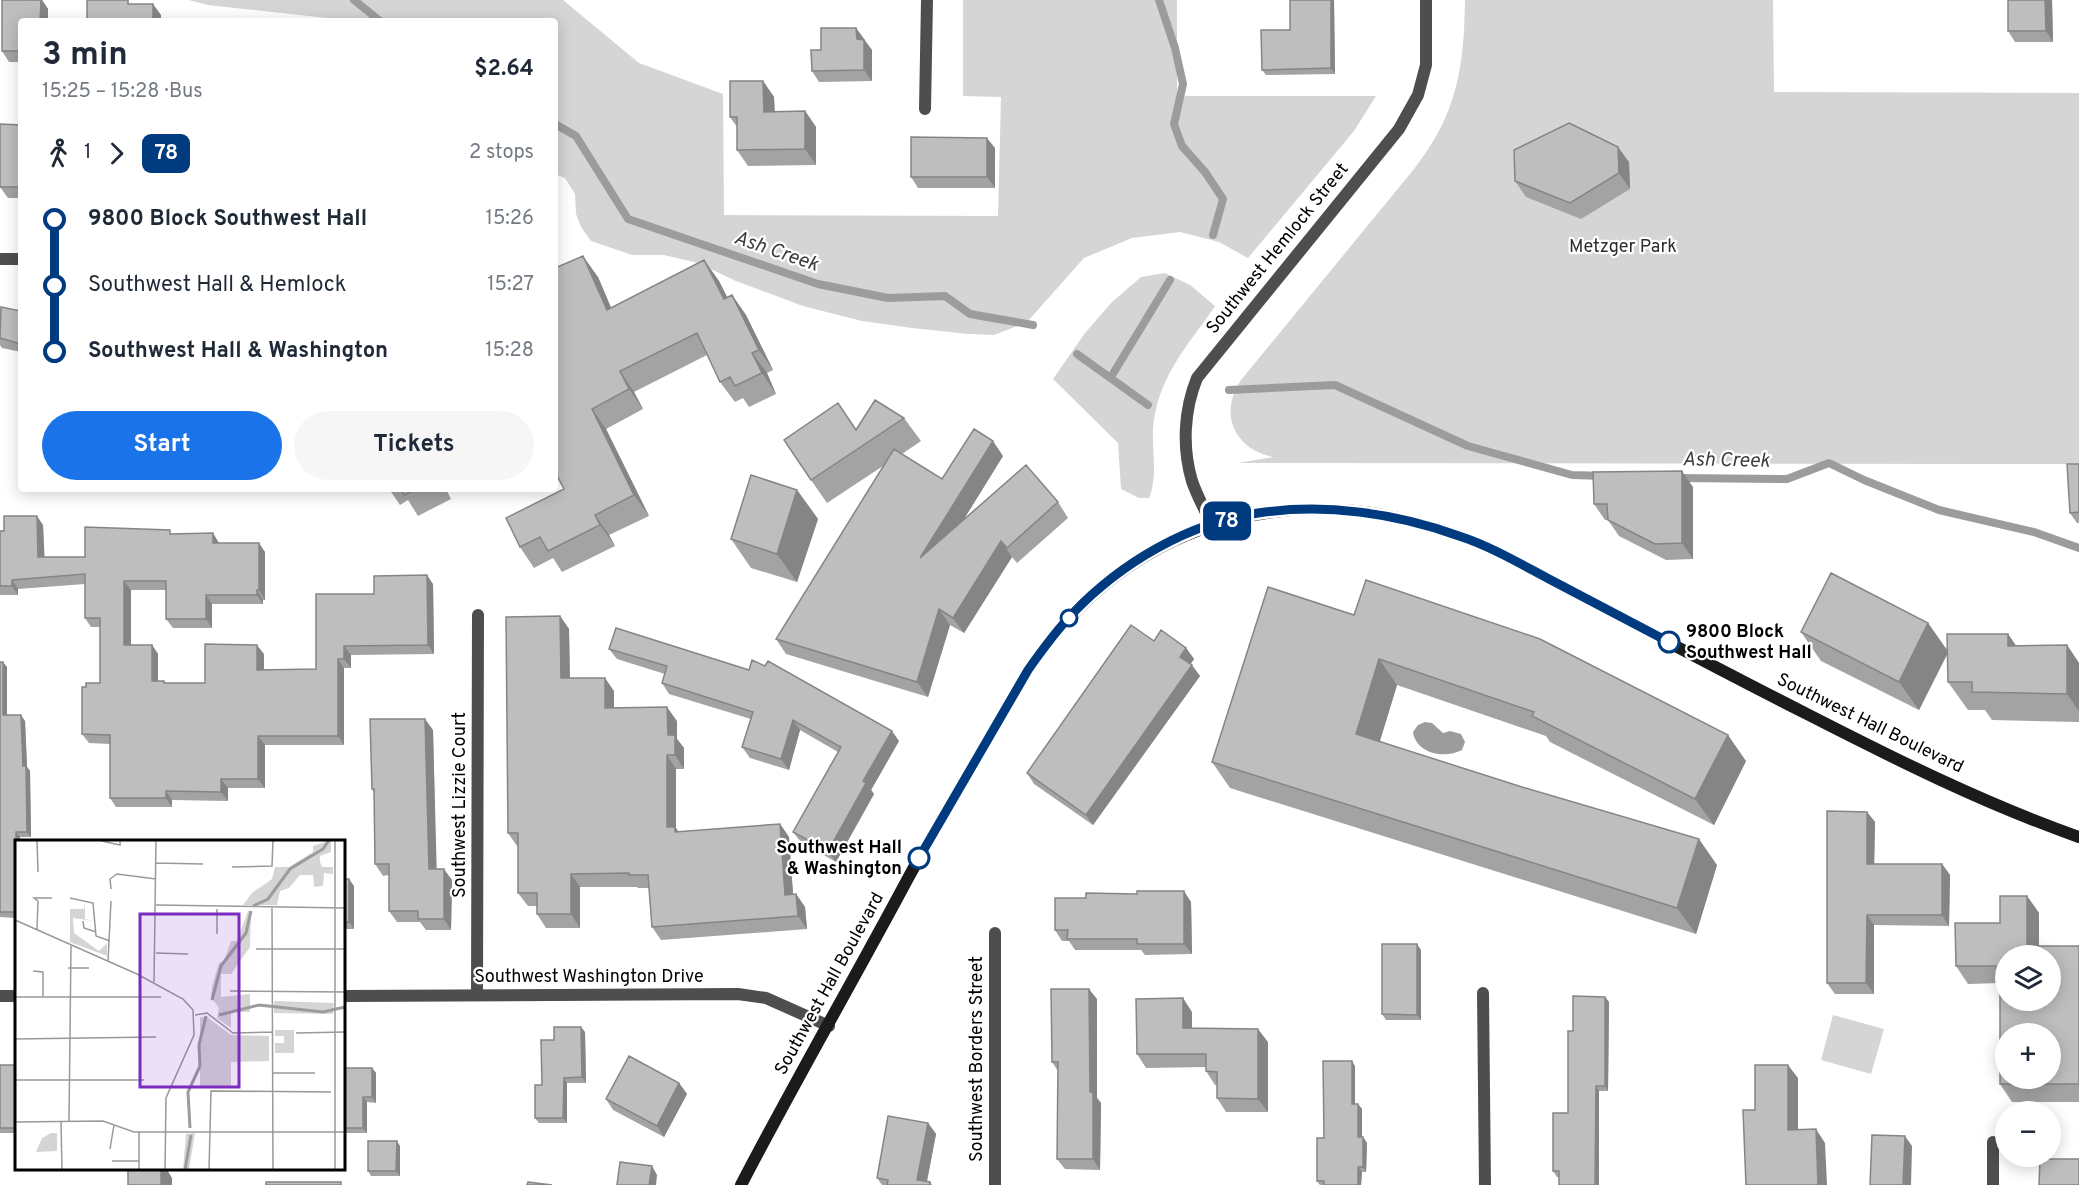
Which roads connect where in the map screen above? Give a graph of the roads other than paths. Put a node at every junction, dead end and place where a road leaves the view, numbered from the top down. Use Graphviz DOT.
graph roads {
  1 [pos="927,0"];
  2 [pos="1426,0"];
  3 [pos="925,110"];
  4 [pos="0,259"];
  5 [pos="18,259"];
  6 [pos="1212,525"];
  7 [pos="478,615"];
  8 [pos="2079,837"];
  9 [pos="995,933"];
  10 [pos="1483,993"];
  11 [pos="477,995"];
  12 [pos="345,996"];
  13 [pos="829,1026"];
  14 [pos="1993,1142"];
  15 [pos="741,1185"];
  16 [pos="994,1185"];
  17 [pos="1485,1185"];
  18 [pos="1993,1185"];
  1 -- 3 [label="street"];
  2 -- 6 [label="street, Southwest Hemlock Street"];
  4 -- 5 [label="street"];
  6 -- 8 [label="main road, Southwest Hall Boulevard"];
  6 -- 13 [label="main road, Southwest Hall Boulevard"];
  7 -- 11 [label="street, Southwest Lizzie Court"];
  9 -- 16 [label="street, Southwest Borders Street"];
  10 -- 17 [label="street"];
  11 -- 12 [label="street, Southwest Washington Drive"];
  11 -- 13 [label="street, Southwest Washington Drive"];
  13 -- 15 [label="main road, Southwest Hall Boulevard"];
  14 -- 18 [label="street"];
}
